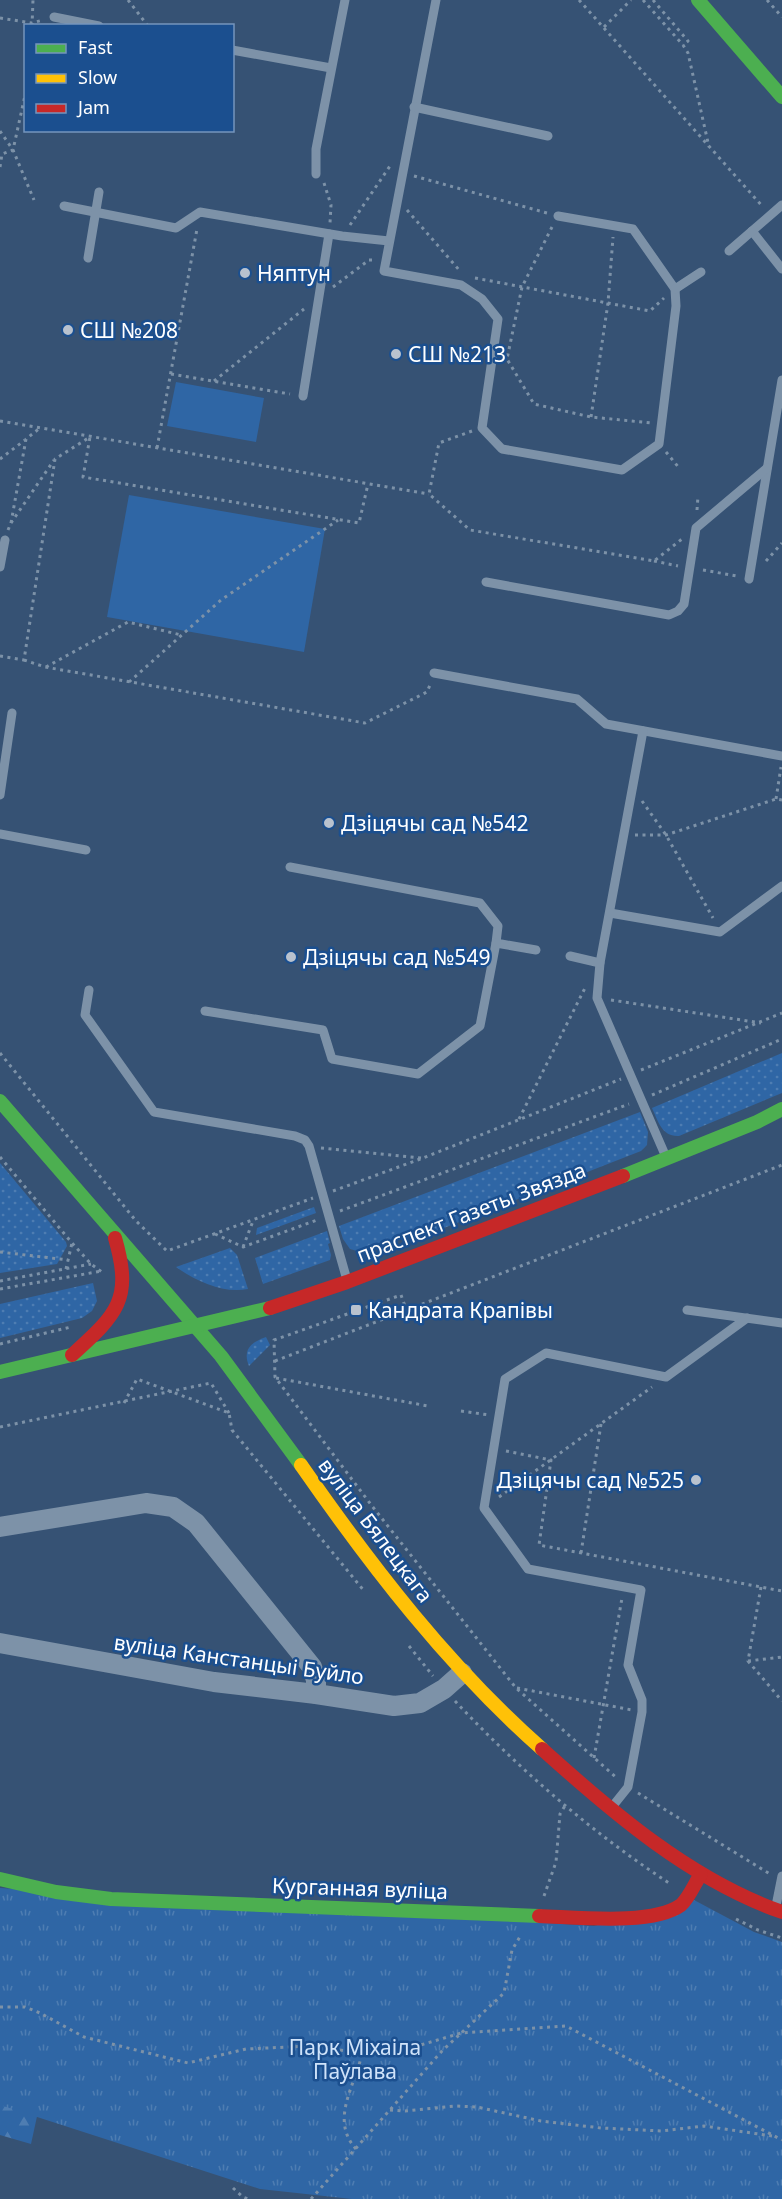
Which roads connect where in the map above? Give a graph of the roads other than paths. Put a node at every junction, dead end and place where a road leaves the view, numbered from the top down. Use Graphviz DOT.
graph roads {
  1 [pos="345,0"];
  2 [pos="436,0"];
  3 [pos="698,0"];
  4 [pos="54,17"];
  5 [pos="89,24"];
  6 [pos="234,50"];
  7 [pos="331,68"];
  8 [pos="782,97"];
  9 [pos="414,107"];
  10 [pos="548,136"];
  11 [pos="319,176"];
  12 [pos="99,192"];
  13 [pos="64,206"];
  14 [pos="782,206"];
  15 [pos="94,212"];
  16 [pos="558,216"];
  17 [pos="752,231"];
  18 [pos="329,234"];
  19 [pos="389,241"];
  20 [pos="729,251"];
  21 [pos="88,258"];
  22 [pos="782,269"];
  23 [pos="701,272"];
  24 [pos="675,289"];
  25 [pos="782,380"];
  26 [pos="303,396"];
  27 [pos="767,468"];
  28 [pos="4,540"];
  29 [pos="0,567"];
  30 [pos="749,579"];
  31 [pos="486,582"];
  32 [pos="434,674"];
  33 [pos="12,713"];
  34 [pos="643,730"];
  35 [pos="782,757"];
  36 [pos="0,795"];
  37 [pos="0,834"];
  38 [pos="86,850"];
  39 [pos="290,867"];
  40 [pos="782,886"];
  41 [pos="610,913"];
  42 [pos="496,944"];
  43 [pos="536,950"];
  44 [pos="570,956"];
  45 [pos="600,963"];
  46 [pos="88,990"];
  47 [pos="205,1011"];
  48 [pos="0,1101"];
  49 [pos="782,1112"];
  50 [pos="667,1159"];
  51 [pos="114,1235"];
  52 [pos="348,1281"];
  53 [pos="687,1310"];
  54 [pos="747,1318"];
  55 [pos="782,1323"];
  56 [pos="196,1327"];
  57 [pos="71,1356"];
  58 [pos="0,1372"];
  59 [pos="0,1527"];
  60 [pos="0,1643"];
  61 [pos="462,1673"];
  62 [pos="315,1694"];
  63 [pos="611,1809"];
  64 [pos="701,1874"];
  65 [pos="782,1878"];
  66 [pos="0,1879"];
  67 [pos="779,1911"];
  1 -- 7 [label="lane"];
  2 -- 9 [label="lane"];
  3 -- 8 [label="street"];
  4 -- 5 [label="lane"];
  6 -- 7 [label="lane"];
  7 -- 11 [label="lane"];
  9 -- 10 [label="lane"];
  9 -- 19 [label="lane"];
  12 -- 15 [label="lane"];
  13 -- 15 [label="lane"];
  14 -- 17 [label="lane"];
  15 -- 18 [label="lane"];
  15 -- 21 [label="lane"];
  16 -- 24 [label="lane"];
  17 -- 20 [label="lane"];
  17 -- 22 [label="lane"];
  18 -- 19 [label="lane"];
  18 -- 26 [label="lane"];
  19 -- 24 [label="lane"];
  23 -- 24 [label="lane"];
  25 -- 27 [label="lane"];
  27 -- 30 [label="lane"];
  27 -- 31 [label="lane"];
  28 -- 29 [label="lane"];
  32 -- 34 [label="lane"];
  33 -- 36 [label="lane"];
  34 -- 35 [label="lane"];
  34 -- 41 [label="lane"];
  37 -- 38 [label="lane"];
  39 -- 42 [label="lane"];
  40 -- 41 [label="lane"];
  41 -- 45 [label="lane"];
  42 -- 43 [label="lane"];
  42 -- 47 [label="lane"];
  44 -- 45 [label="lane"];
  45 -- 50 [label="lane"];
  46 -- 52 [label="lane"];
  48 -- 51 [label="street, вуліца Бялецкага"];
  49 -- 50 [label="street, праспект Газеты Звязда"];
  50 -- 52 [label="street, праспект Газеты Звязда"];
  51 -- 56 [label="street, вуліца Бялецкага"];
  51 -- 57 [label="street"];
  52 -- 56 [label="street, праспект Газеты Звязда"];
  53 -- 54 [label="lane"];
  54 -- 55 [label="lane"];
  54 -- 63 [label="lane"];
  56 -- 57 [label="street, праспект Газеты Звязда"];
  56 -- 61 [label="street, вуліца Бялецкага"];
  57 -- 58 [label="street, праспект Газеты Звязда"];
  59 -- 62 [label="street"];
  60 -- 62 [label="street, вуліца Канстанцыі Буйло"];
  61 -- 62 [label="street, вуліца Канстанцыі Буйло"];
  61 -- 63 [label="street, вуліца Бялецкага"];
  63 -- 64 [label="street, вуліца Бялецкага"];
  64 -- 66 [label="street, Курганная вуліца"];
  64 -- 67 [label="street, вуліца Бялецкага"];
  65 -- 67 [label="lane"];
}
